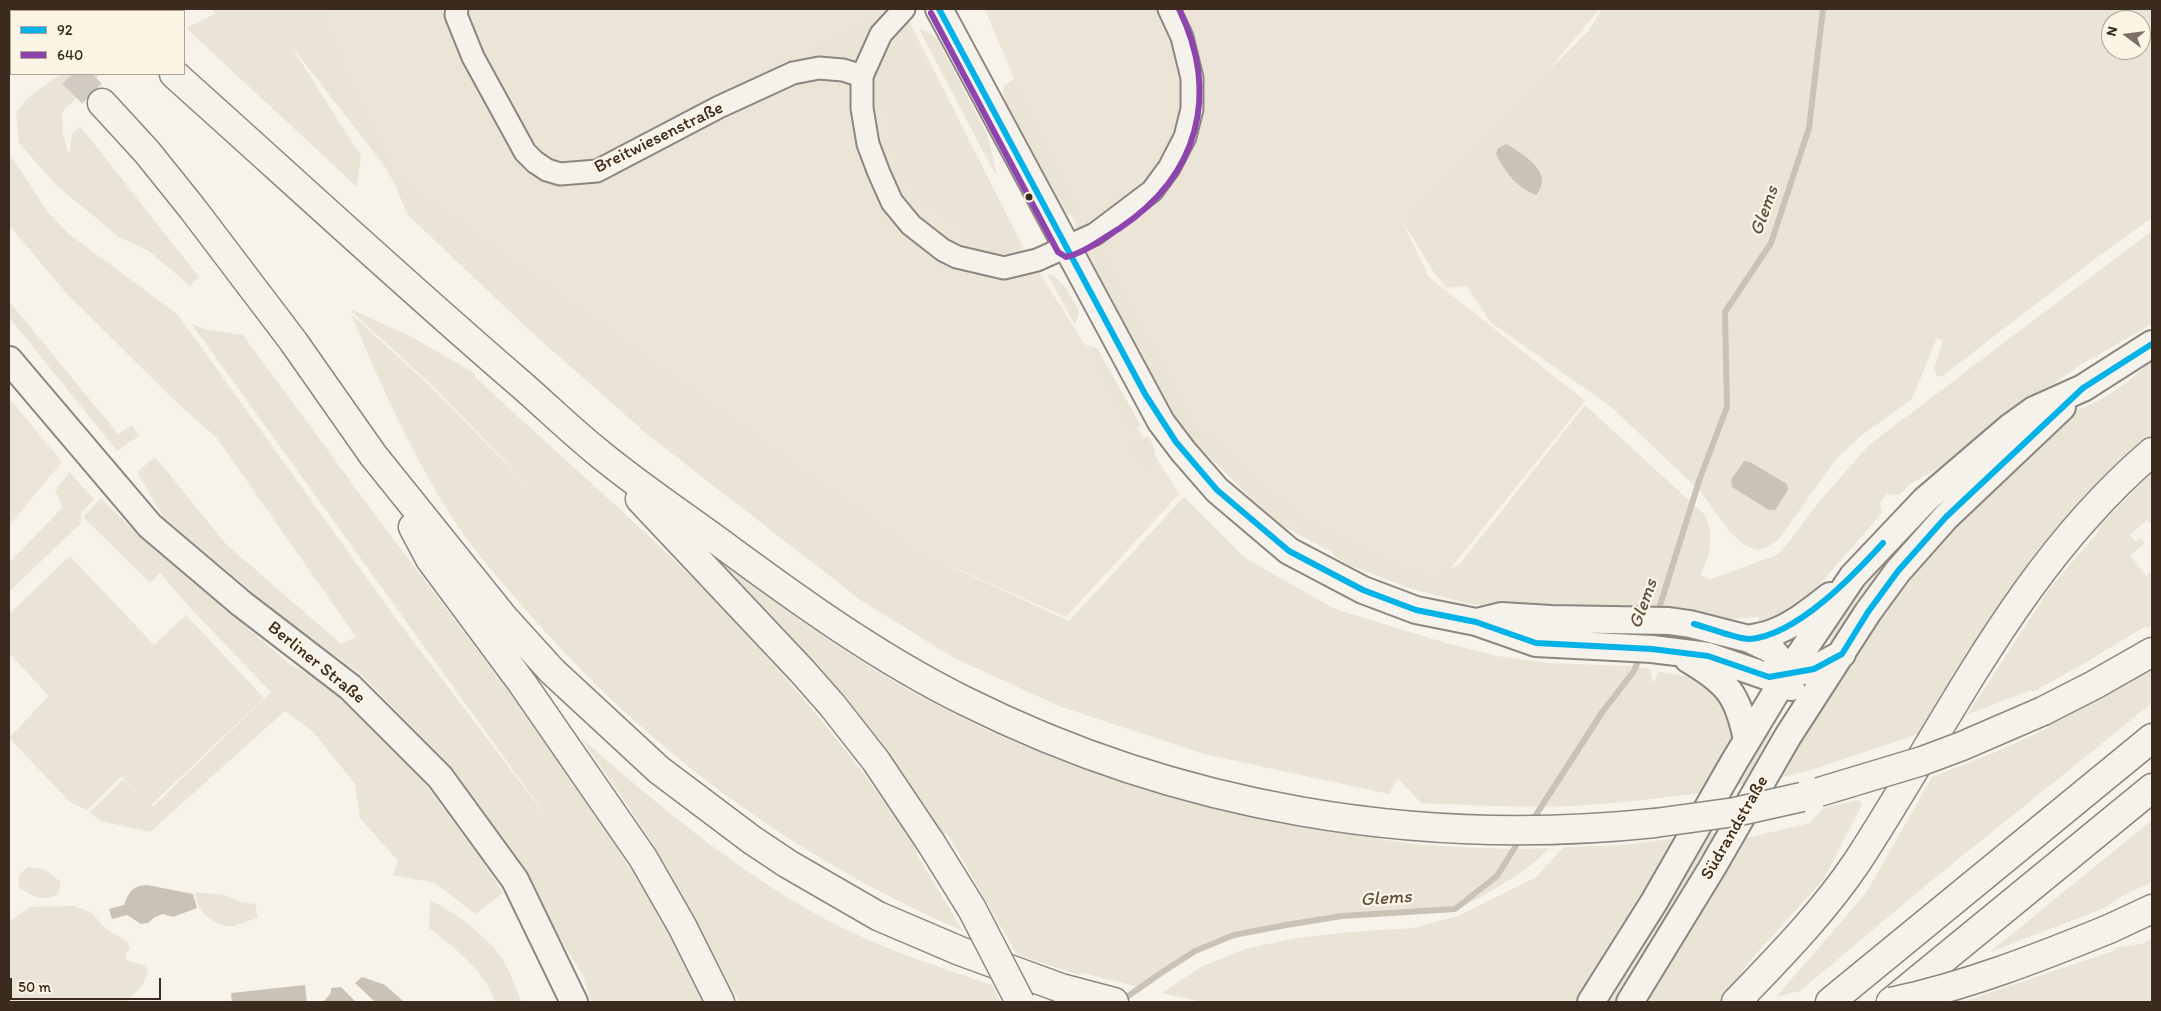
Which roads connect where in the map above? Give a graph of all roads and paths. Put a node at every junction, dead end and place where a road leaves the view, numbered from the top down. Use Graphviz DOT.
graph roads {
  1 [pos="457,9"];
  2 [pos="904,9"];
  3 [pos="939,9"];
  4 [pos="1170,9"];
  5 [pos="175,75"];
  6 [pos="862,76"];
  7 [pos="102,103"];
  8 [pos="1066,248"];
  9 [pos="2152,344"];
  10 [pos="9,360"];
  11 [pos="2083,388"];
  12 [pos="2152,452"];
  13 [pos="599,454"];
  14 [pos="374,456"];
  15 [pos="1853,576"];
  16 [pos="1476,622"];
  17 [pos="1749,638"];
  18 [pos="1676,652"];
  19 [pos="2152,652"];
  20 [pos="1842,654"];
  21 [pos="1787,674"];
  22 [pos="1788,736"];
  23 [pos="2152,738"];
  24 [pos="1747,740"];
  25 [pos="2152,788"];
  26 [pos="2152,909"];
  27 [pos="574,1002"];
  28 [pos="720,1002"];
  29 [pos="1020,1002"];
  30 [pos="1114,1002"];
  31 [pos="1591,1002"];
  32 [pos="1630,1002"];
  33 [pos="1736,1002"];
  34 [pos="1830,1002"];
  35 [pos="1891,1002"];
  1 -- 6 [label="street, Breitwiesenstraße"];
  2 -- 6 [label="street"];
  3 -- 8 [label="main road"];
  4 -- 8 [label="street"];
  5 -- 13 [label="highway"];
  6 -- 8 [label="street"];
  7 -- 14 [label="highway"];
  8 -- 16 [label="main road"];
  9 -- 11 [label="main road"];
  10 -- 27 [label="main road, Berliner Straße"];
  11 -- 15 [label="main road"];
  11 -- 20 [label="main road, Südrandstraße"];
  12 -- 33 [label="highway"];
  13 -- 19 [label="highway, bridge"];
  13 -- 29 [label="highway, bridge"];
  14 -- 28 [label="highway"];
  14 -- 30 [label="highway"];
  15 -- 17 [label="main road"];
  15 -- 21 [label="main road, Südrandstraße"];
  16 -- 17 [label="main road"];
  16 -- 18 [label="main road"];
  17 -- 21 [label="main road"];
  18 -- 21 [label="main road"];
  18 -- 24 [label="main road"];
  20 -- 21 [label="main road"];
  20 -- 22 [label="main road, Südrandstraße"];
  21 -- 22 [label="main road"];
  21 -- 24 [label="main road, Südrandstraße"];
  22 -- 32 [label="main road, Südrandstraße"];
  23 -- 34 [label="highway"];
  24 -- 31 [label="main road, Südrandstraße"];
  25 -- 35 [label="highway"];
  26 -- 35 [label="highway, bridge"];
}
